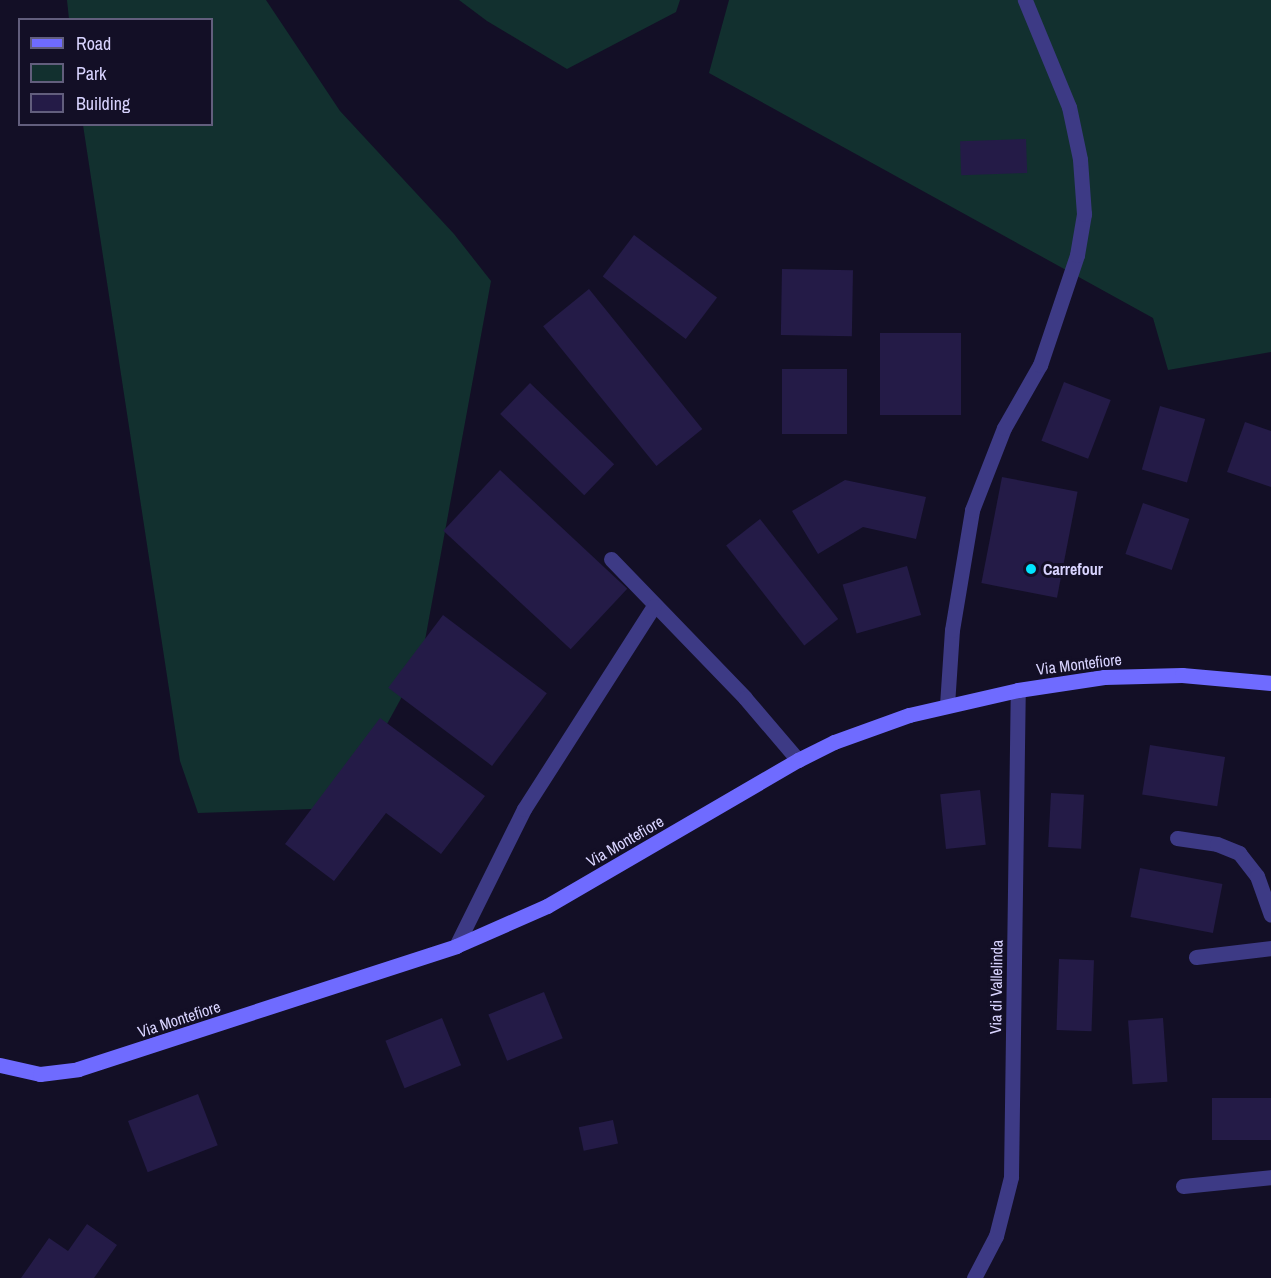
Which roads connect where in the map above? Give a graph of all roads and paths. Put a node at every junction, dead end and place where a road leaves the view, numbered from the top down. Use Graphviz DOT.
graph roads {
  1 [pos="1025,0"];
  2 [pos="611,559"];
  3 [pos="654,606"];
  4 [pos="1271,683"];
  5 [pos="1018,690"];
  6 [pos="947,705"];
  7 [pos="798,760"];
  8 [pos="1177,838"];
  9 [pos="1271,915"];
  10 [pos="456,946"];
  11 [pos="1271,948"];
  12 [pos="1196,957"];
  13 [pos="0,1065"];
  14 [pos="1271,1177"];
  15 [pos="1183,1186"];
  16 [pos="974,1278"];
  1 -- 6 [label="street"];
  2 -- 3 [label="street"];
  3 -- 7 [label="street"];
  3 -- 10 [label="street"];
  4 -- 5 [label="main road, Via Montefiore"];
  5 -- 6 [label="main road, Via Montefiore"];
  5 -- 16 [label="street, Via di Vallelinda"];
  6 -- 7 [label="main road, Via Montefiore"];
  7 -- 10 [label="main road, Via Montefiore"];
  8 -- 9 [label="street"];
  10 -- 13 [label="main road, Via Montefiore"];
  11 -- 12 [label="street"];
  14 -- 15 [label="street"];
}
